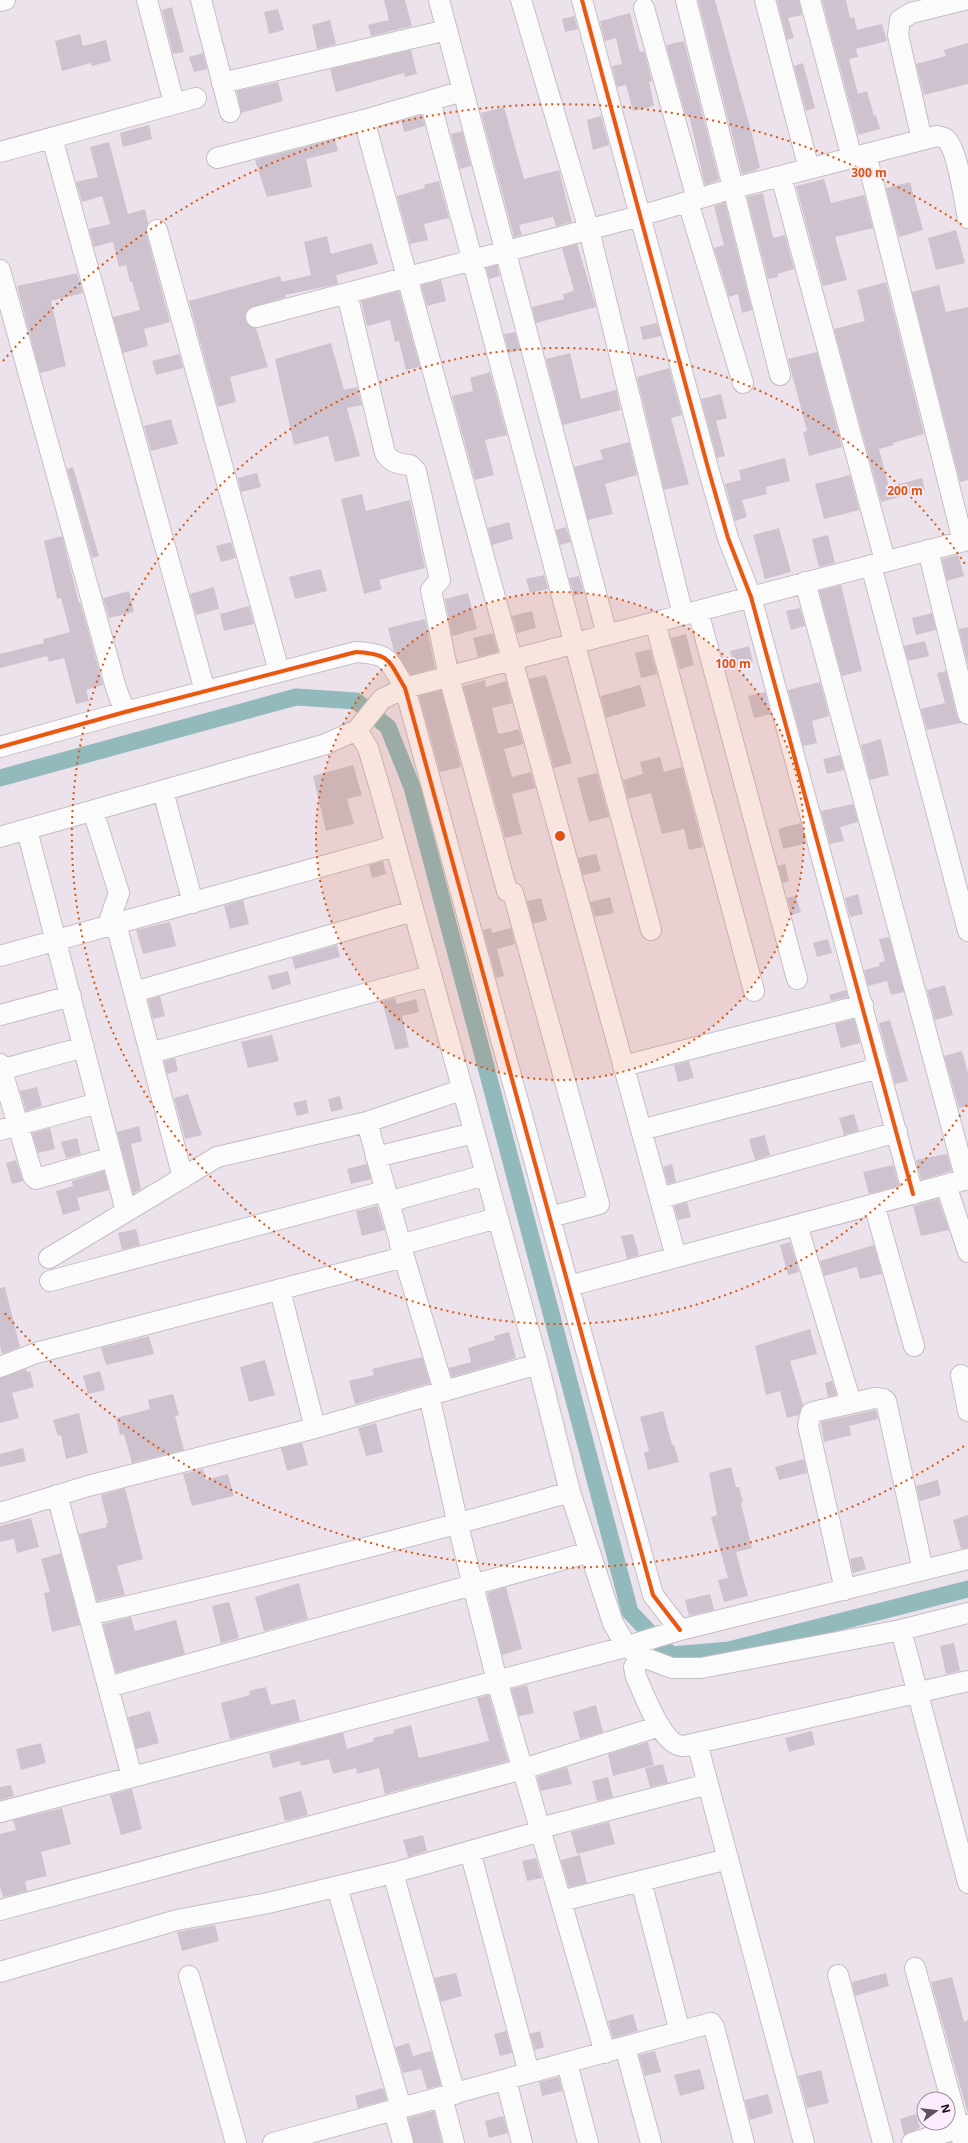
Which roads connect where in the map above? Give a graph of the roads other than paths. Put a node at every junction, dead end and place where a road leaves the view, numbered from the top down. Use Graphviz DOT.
graph roads {
  1 [pos="5,0"];
  2 [pos="147,0"];
  3 [pos="201,0"];
  4 [pos="439,0"];
  5 [pos="521,0"];
  6 [pos="582,0"];
  7 [pos="686,0"];
  8 [pos="765,0"];
  9 [pos="810,0"];
  10 [pos="964,0"];
  11 [pos="0,1"];
  12 [pos="644,8"];
  13 [pos="447,30"];
  14 [pos="222,83"];
  15 [pos="463,91"];
  16 [pos="196,98"];
  17 [pos="430,101"];
  18 [pos="174,104"];
  19 [pos="230,112"];
  20 [pos="364,120"];
  21 [pos="52,138"];
  22 [pos="922,140"];
  23 [pos="0,152"];
  24 [pos="859,156"];
  25 [pos="217,158"];
  26 [pos="963,162"];
  27 [pos="809,169"];
  28 [pos="781,176"];
  29 [pos="734,188"];
  30 [pos="692,200"];
  31 [pos="640,216"];
  32 [pos="968,218"];
  33 [pos="157,230"];
  34 [pos="589,230"];
  35 [pos="505,251"];
  36 [pos="471,260"];
  37 [pos="0,270"];
  38 [pos="406,276"];
  39 [pos="347,294"];
  40 [pos="256,317"];
  41 [pos="8,329"];
  42 [pos="780,375"];
  43 [pos="743,383"];
  44 [pos="966,540"];
  45 [pos="928,550"];
  46 [pos="878,563"];
  47 [pos="805,582"];
  48 [pos="751,598"];
  49 [pos="690,612"];
  50 [pos="655,622"];
  51 [pos="606,635"];
  52 [pos="574,644"];
  53 [pos="511,660"];
  54 [pos="279,671"];
  55 [pos="449,677"];
  56 [pos="405,688"];
  57 [pos="205,691"];
  58 [pos="125,712"];
  59 [pos="968,714"];
  60 [pos="360,727"];
  61 [pos="0,747"];
  62 [pos="163,791"];
  63 [pos="93,811"];
  64 [pos="27,830"];
  65 [pos="0,837"];
  66 [pos="395,846"];
  67 [pos="193,903"];
  68 [pos="413,912"];
  69 [pos="112,926"];
  70 [pos="651,930"];
  71 [pos="968,931"];
  72 [pos="57,941"];
  73 [pos="0,956"];
  74 [pos="430,976"];
  75 [pos="797,979"];
  76 [pos="754,991"];
  77 [pos="134,992"];
  78 [pos="71,996"];
  79 [pos="863,1005"];
  80 [pos="0,1015"];
  81 [pos="84,1047"];
  82 [pos="150,1053"];
  83 [pos="623,1066"];
  84 [pos="0,1068"];
  85 [pos="879,1068"];
  86 [pos="461,1090"];
  87 [pos="98,1103"];
  88 [pos="367,1122"];
  89 [pos="8,1128"];
  90 [pos="641,1130"];
  91 [pos="897,1132"];
  92 [pos="474,1133"];
  93 [pos="112,1157"];
  94 [pos="376,1157"];
  95 [pos="485,1175"];
  96 [pos="183,1178"];
  97 [pos="967,1179"];
  98 [pos="946,1185"];
  99 [pos="913,1194"];
  100 [pos="387,1196"];
  101 [pos="660,1198"];
  102 [pos="874,1204"];
  103 [pos="126,1211"];
  104 [pos="550,1216"];
  105 [pos="497,1218"];
  106 [pos="797,1225"];
  107 [pos="402,1251"];
  108 [pos="968,1252"];
  109 [pos="676,1257"];
  110 [pos="49,1258"];
  111 [pos="50,1281"];
  112 [pos="568,1286"];
  113 [pos="280,1290"];
  114 [pos="914,1346"];
  115 [pos="538,1364"];
  116 [pos="0,1367"];
  117 [pos="961,1375"];
  118 [pos="436,1393"];
  119 [pos="851,1403"];
  120 [pos="968,1412"];
  121 [pos="315,1428"];
  122 [pos="570,1492"];
  123 [pos="57,1495"];
  124 [pos="0,1513"];
  125 [pos="458,1525"];
  126 [pos="590,1552"];
  127 [pos="968,1559"];
  128 [pos="923,1570"];
  129 [pos="474,1583"];
  130 [pos="845,1590"];
  131 [pos="968,1613"];
  132 [pos="89,1616"];
  133 [pos="901,1630"];
  134 [pos="677,1632"];
  135 [pos="634,1649"];
  136 [pos="497,1681"];
  137 [pos="968,1681"];
  138 [pos="108,1687"];
  139 [pos="918,1692"];
  140 [pos="660,1726"];
  141 [pos="697,1744"];
  142 [pos="523,1769"];
  143 [pos="132,1777"];
  144 [pos="708,1784"];
  145 [pos="0,1812"];
  146 [pos="540,1830"];
  147 [pos="963,1839"];
  148 [pos="470,1851"];
  149 [pos="728,1859"];
  150 [pos="393,1873"];
  151 [pos="641,1881"];
  152 [pos="968,1882"];
  153 [pos="337,1887"];
  154 [pos="561,1902"];
  155 [pos="0,1910"];
  156 [pos="915,1968"];
  157 [pos="0,1972"];
  158 [pos="838,1975"];
  159 [pos="189,1976"];
  160 [pos="680,2032"];
  161 [pos="625,2047"];
  162 [pos="605,2053"];
  163 [pos="566,2063"];
  164 [pos="530,2073"];
  165 [pos="506,2080"];
  166 [pos="448,2095"];
  167 [pos="398,2109"];
  168 [pos="963,2132"];
  169 [pos="331,2135"];
  170 [pos="236,2143"];
  171 [pos="273,2143"];
  172 [pos="402,2143"];
  173 [pos="454,2143"];
  174 [pos="522,2143"];
  175 [pos="588,2143"];
  176 [pos="651,2143"];
  177 [pos="744,2143"];
  178 [pos="804,2143"];
  179 [pos="883,2143"];
  180 [pos="912,2143"];
  1 -- 11 [label="street"];
  2 -- 18 [label="street"];
  3 -- 14 [label="street"];
  4 -- 13 [label="street"];
  5 -- 34 [label="street"];
  6 -- 31 [label="street"];
  7 -- 29 [label="street"];
  8 -- 27 [label="street"];
  9 -- 24 [label="street"];
  10 -- 22 [label="street"];
  12 -- 30 [label="street"];
  13 -- 14 [label="street"];
  13 -- 15 [label="street"];
  14 -- 19 [label="street"];
  15 -- 17 [label="street"];
  15 -- 35 [label="street"];
  16 -- 18 [label="street"];
  17 -- 20 [label="street"];
  17 -- 36 [label="street"];
  18 -- 21 [label="street"];
  20 -- 25 [label="street"];
  20 -- 38 [label="street"];
  21 -- 23 [label="street"];
  21 -- 57 [label="street"];
  22 -- 24 [label="street"];
  22 -- 26 [label="street"];
  24 -- 27 [label="street"];
  24 -- 44 [label="street"];
  26 -- 32 [label="street"];
  27 -- 28 [label="street"];
  28 -- 29 [label="street"];
  28 -- 46 [label="street"];
  29 -- 30 [label="street"];
  29 -- 42 [label="street"];
  30 -- 31 [label="street"];
  30 -- 43 [label="street"];
  31 -- 34 [label="street"];
  31 -- 48 [label="street"];
  33 -- 54 [label="street"];
  34 -- 35 [label="street"];
  34 -- 49 [label="street"];
  35 -- 36 [label="street"];
  35 -- 51 [label="street"];
  36 -- 38 [label="street"];
  36 -- 52 [label="street"];
  37 -- 41 [label="street"];
  38 -- 39 [label="street"];
  38 -- 53 [label="street"];
  39 -- 40 [label="street"];
  39 -- 55 [label="street"];
  41 -- 58 [label="street"];
  44 -- 45 [label="street"];
  45 -- 46 [label="street"];
  45 -- 59 [label="street"];
  46 -- 47 [label="street"];
  46 -- 71 [label="street"];
  47 -- 48 [label="street"];
  47 -- 97 [label="street"];
  48 -- 49 [label="street"];
  48 -- 79 [label="street"];
  49 -- 50 [label="street"];
  49 -- 75 [label="street"];
  50 -- 51 [label="street"];
  50 -- 76 [label="street"];
  51 -- 52 [label="street"];
  52 -- 53 [label="street"];
  52 -- 70 [label="street"];
  53 -- 55 [label="street"];
  53 -- 83 [label="street"];
  54 -- 56 [label="street"];
  54 -- 57 [label="street"];
  55 -- 56 [label="street"];
  55 -- 104 [label="street"];
  56 -- 60 [label="street"];
  56 -- 104 [label="street"];
  57 -- 58 [label="street"];
  58 -- 61 [label="street"];
  60 -- 62 [label="street"];
  60 -- 66 [label="street"];
  62 -- 63 [label="street"];
  62 -- 67 [label="street"];
  63 -- 64 [label="street"];
  63 -- 69 [label="street"];
  64 -- 65 [label="street"];
  64 -- 72 [label="street"];
  66 -- 67 [label="street"];
  66 -- 68 [label="street"];
  67 -- 69 [label="street"];
  68 -- 74 [label="street"];
  68 -- 77 [label="street"];
  69 -- 72 [label="street"];
  69 -- 77 [label="street"];
  72 -- 73 [label="street"];
  72 -- 78 [label="street"];
  74 -- 82 [label="street"];
  74 -- 86 [label="street"];
  77 -- 82 [label="street"];
  78 -- 80 [label="street"];
  78 -- 81 [label="street"];
  79 -- 83 [label="street"];
  79 -- 85 [label="street"];
  81 -- 84 [label="street"];
  81 -- 87 [label="street"];
  82 -- 96 [label="street"];
  83 -- 90 [label="street"];
  84 -- 89 [label="street"];
  85 -- 90 [label="street"];
  85 -- 91 [label="street"];
  86 -- 88 [label="street"];
  86 -- 92 [label="street"];
  87 -- 89 [label="street"];
  87 -- 93 [label="street"];
  88 -- 94 [label="street"];
  88 -- 96 [label="street"];
  89 -- 93 [label="street"];
  90 -- 101 [label="street"];
  91 -- 99 [label="street"];
  91 -- 101 [label="street"];
  92 -- 94 [label="street"];
  92 -- 95 [label="street"];
  93 -- 103 [label="street"];
  94 -- 100 [label="street"];
  95 -- 100 [label="street"];
  95 -- 105 [label="street"];
  96 -- 103 [label="street"];
  97 -- 98 [label="street"];
  98 -- 99 [label="street"];
  98 -- 108 [label="street"];
  99 -- 102 [label="street"];
  100 -- 107 [label="street"];
  100 -- 111 [label="street"];
  101 -- 109 [label="street"];
  102 -- 106 [label="street"];
  102 -- 114 [label="street"];
  103 -- 110 [label="street"];
  104 -- 112 [label="street"];
  105 -- 107 [label="street"];
  105 -- 115 [label="street"];
  106 -- 109 [label="street"];
  106 -- 119 [label="street"];
  107 -- 113 [label="street"];
  107 -- 118 [label="street"];
  109 -- 112 [label="street"];
  112 -- 134 [label="street"];
  113 -- 116 [label="street"];
  113 -- 121 [label="street"];
  115 -- 118 [label="street"];
  115 -- 122 [label="street"];
  117 -- 120 [label="street"];
  118 -- 121 [label="street"];
  118 -- 125 [label="street"];
  119 -- 128 [label="street"];
  119 -- 130 [label="street"];
  121 -- 123 [label="street"];
  122 -- 125 [label="street"];
  122 -- 126 [label="street"];
  123 -- 124 [label="street"];
  123 -- 132 [label="street"];
  125 -- 129 [label="street"];
  125 -- 132 [label="street"];
  126 -- 129 [label="street"];
  126 -- 135 [label="street"];
  127 -- 128 [label="street"];
  128 -- 130 [label="street"];
  129 -- 136 [label="street"];
  129 -- 138 [label="street"];
  130 -- 134 [label="street"];
  131 -- 133 [label="street"];
  132 -- 138 [label="street"];
  133 -- 135 [label="street"];
  133 -- 139 [label="street"];
  134 -- 135 [label="street"];
  135 -- 136 [label="street"];
  135 -- 140 [label="street"];
  136 -- 142 [label="street"];
  136 -- 143 [label="street"];
  137 -- 139 [label="street"];
  138 -- 143 [label="street"];
  139 -- 141 [label="street"];
  139 -- 147 [label="street"];
  140 -- 141 [label="street"];
  140 -- 142 [label="street"];
  141 -- 144 [label="street"];
  142 -- 146 [label="street"];
  142 -- 155 [label="street"];
  143 -- 145 [label="street"];
  144 -- 146 [label="street"];
  144 -- 149 [label="street"];
  146 -- 148 [label="street"];
  146 -- 154 [label="street"];
  147 -- 152 [label="street"];
  148 -- 150 [label="street"];
  148 -- 164 [label="street"];
  149 -- 151 [label="street"];
  149 -- 178 [label="street"];
  150 -- 153 [label="street"];
  150 -- 166 [label="street"];
  151 -- 154 [label="street"];
  151 -- 160 [label="street"];
  153 -- 157 [label="street"];
  153 -- 167 [label="street"];
  154 -- 162 [label="street"];
  156 -- 168 [label="street"];
  158 -- 179 [label="street"];
  159 -- 170 [label="street"];
  160 -- 161 [label="street"];
  160 -- 177 [label="street"];
  161 -- 162 [label="street"];
  161 -- 176 [label="street"];
  162 -- 163 [label="street"];
  163 -- 164 [label="street"];
  163 -- 175 [label="street"];
  164 -- 165 [label="street"];
  165 -- 166 [label="street"];
  165 -- 174 [label="street"];
  166 -- 167 [label="street"];
  166 -- 173 [label="street"];
  167 -- 169 [label="street"];
  167 -- 172 [label="street"];
  168 -- 180 [label="street"];
  169 -- 171 [label="street"];
}
